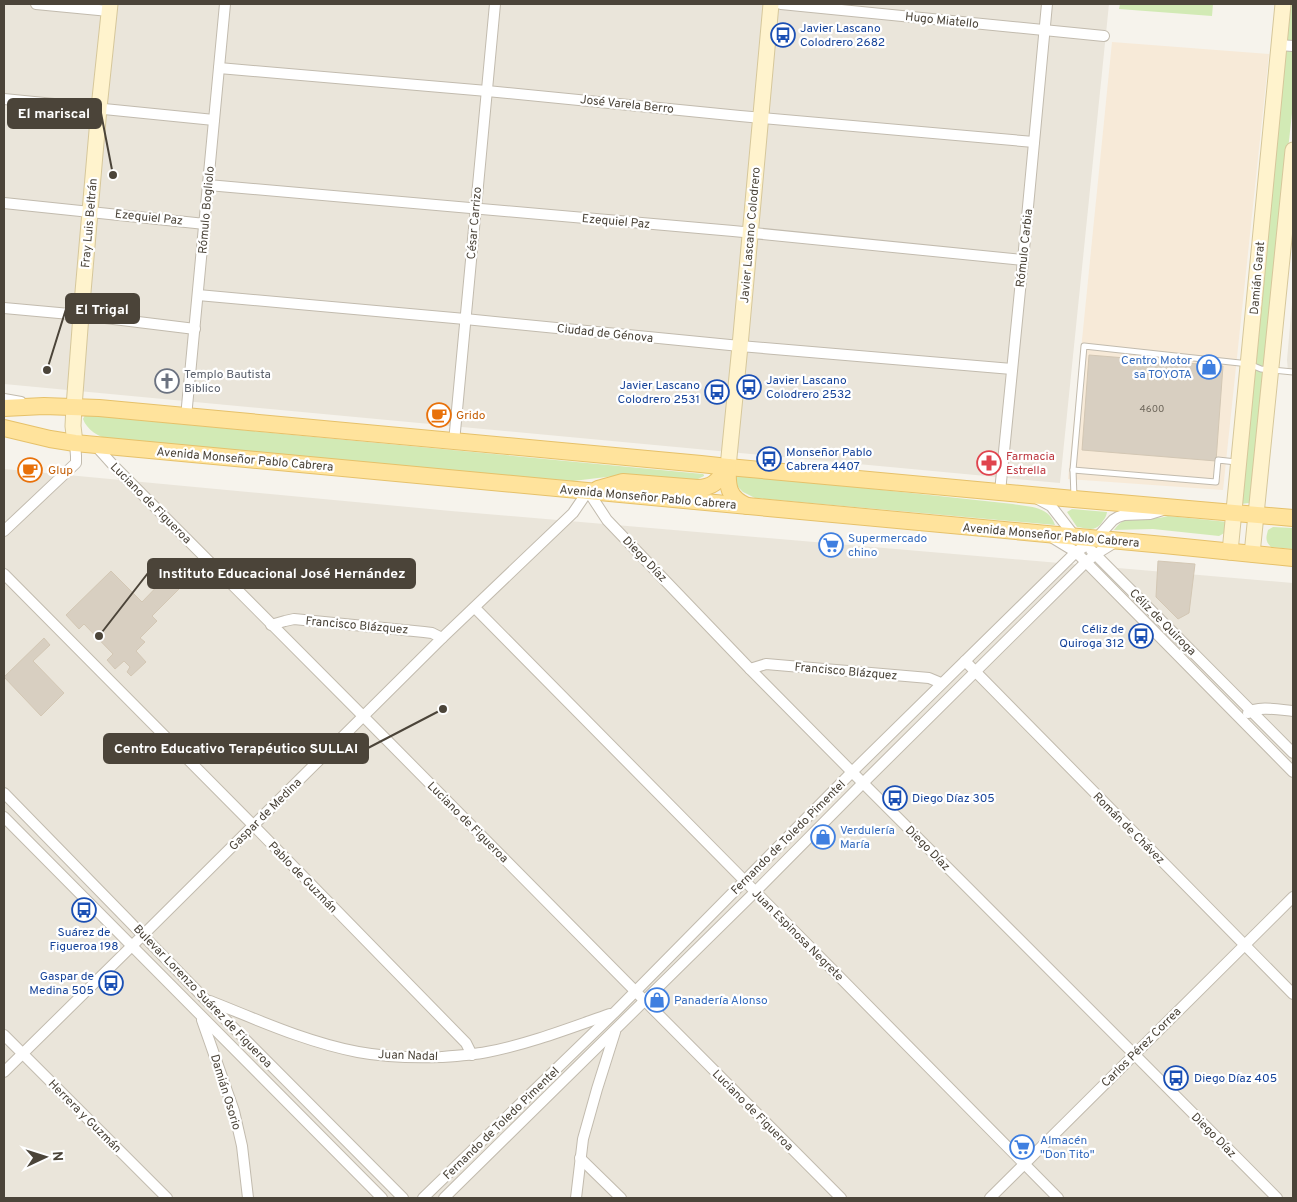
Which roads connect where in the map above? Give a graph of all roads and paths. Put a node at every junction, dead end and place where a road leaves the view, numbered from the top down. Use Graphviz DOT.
graph roads {
  1 [pos="36,4"];
  2 [pos="225,4"];
  3 [pos="495,4"];
  4 [pos="771,4"];
  5 [pos="781,4"];
  6 [pos="1047,4"];
  7 [pos="1283,4"];
  8 [pos="109,7"];
  9 [pos="1044,30"];
  10 [pos="1104,36"];
  11 [pos="1286,45"];
  12 [pos="219,68"];
  13 [pos="487,91"];
  14 [pos="4,99"];
  15 [pos="99,108"];
  16 [pos="761,117"];
  17 [pos="214,120"];
  18 [pos="1034,142"];
  19 [pos="1293,150"];
  20 [pos="208,185"];
  21 [pos="4,203"];
  22 [pos="476,208"];
  23 [pos="89,211"];
  24 [pos="204,224"];
  25 [pos="749,233"];
  26 [pos="1023,260"];
  27 [pos="198,295"];
  28 [pos="4,308"];
  29 [pos="81,316"];
  30 [pos="465,319"];
  31 [pos="194,329"];
  32 [pos="740,346"];
  33 [pos="1249,364"];
  34 [pos="1012,369"];
  35 [pos="1271,370"];
  36 [pos="1293,372"];
  37 [pos="4,399"];
  38 [pos="44,406"];
  39 [pos="74,407"];
  40 [pos="4,408"];
  41 [pos="186,417"];
  42 [pos="4,428"];
  43 [pos="4,436"];
  44 [pos="50,439"];
  45 [pos="454,442"];
  46 [pos="75,443"];
  47 [pos="95,445"];
  48 [pos="1239,462"];
  49 [pos="728,467"];
  50 [pos="1074,470"];
  51 [pos="588,491"];
  52 [pos="1000,492"];
  53 [pos="1030,495"];
  54 [pos="1074,499"];
  55 [pos="751,507"];
  56 [pos="1169,508"];
  57 [pos="1234,513"];
  58 [pos="1256,515"];
  59 [pos="1293,518"];
  60 [pos="4,531"];
  61 [pos="1086,545"];
  62 [pos="1230,552"];
  63 [pos="1252,554"];
  64 [pos="1293,558"];
  65 [pos="1086,562"];
  66 [pos="4,574"];
  67 [pos="475,608"];
  68 [pos="272,625"];
  69 [pos="442,638"];
  70 [pos="965,661"];
  71 [pos="750,669"];
  72 [pos="975,672"];
  73 [pos="942,683"];
  74 [pos="1251,710"];
  75 [pos="1293,711"];
  76 [pos="363,716"];
  77 [pos="1241,718"];
  78 [pos="1293,753"];
  79 [pos="852,772"];
  80 [pos="1293,772"];
  81 [pos="863,783"];
  82 [pos="4,793"];
  83 [pos="4,817"];
  84 [pos="253,826"];
  85 [pos="745,880"];
  86 [pos="756,891"];
  87 [pos="1293,897"];
  88 [pos="143,935"];
  89 [pos="1244,944"];
  90 [pos="133,946"];
  91 [pos="635,990"];
  92 [pos="1293,994"];
  93 [pos="205,998"];
  94 [pos="645,1001"];
  95 [pos="614,1013"];
  96 [pos="201,1016"];
  97 [pos="616,1029"];
  98 [pos="4,1034"];
  99 [pos="22,1053"];
  100 [pos="1134,1054"];
  101 [pos="472,1055"];
  102 [pos="4,1072"];
  103 [pos="580,1158"];
  104 [pos="1024,1164"];
  105 [pos="167,1198"];
  106 [pos="248,1198"];
  107 [pos="382,1198"];
  108 [pos="403,1198"];
  109 [pos="423,1198"];
  110 [pos="444,1198"];
  111 [pos="576,1198"];
  112 [pos="621,1198"];
  113 [pos="841,1198"];
  114 [pos="990,1198"];
  115 [pos="1058,1198"];
  116 [pos="1277,1198"];
  1 -- 8 [label="street"];
  2 -- 12 [label="street, Rómulo Bogliolo"];
  3 -- 13 [label="street, César Carrizo"];
  4 -- 16 [label="main road, Javier Lascano Colodrero"];
  5 -- 9 [label="street, Hugo Miatello"];
  6 -- 9 [label="street, Rómulo Carbia"];
  7 -- 11 [label="main road, Damián Garat"];
  8 -- 15 [label="main road, Fray Luis Beltrán"];
  9 -- 10 [label="street, Hugo Miatello"];
  9 -- 18 [label="street, Rómulo Carbia"];
  11 -- 33 [label="main road, Damián Garat"];
  12 -- 13 [label="street, José Varela Berro"];
  12 -- 17 [label="street, Rómulo Bogliolo"];
  13 -- 16 [label="street, José Varela Berro"];
  13 -- 22 [label="street, César Carrizo"];
  14 -- 15 [label="street"];
  15 -- 17 [label="street"];
  15 -- 23 [label="main road, Fray Luis Beltrán"];
  16 -- 18 [label="street, José Varela Berro"];
  16 -- 25 [label="main road, Javier Lascano Colodrero"];
  17 -- 20 [label="street, Rómulo Bogliolo"];
  18 -- 26 [label="street, Rómulo Carbia"];
  19 -- 35 [label="main road, Damián Garat"];
  20 -- 22 [label="street, Ezequiel Paz"];
  20 -- 24 [label="street, Rómulo Bogliolo"];
  21 -- 23 [label="street, Ezequiel Paz"];
  22 -- 25 [label="street, Ezequiel Paz"];
  22 -- 30 [label="street, César Carrizo"];
  23 -- 24 [label="street, Ezequiel Paz"];
  23 -- 29 [label="main road, Fray Luis Beltrán"];
  24 -- 27 [label="street, Rómulo Bogliolo"];
  25 -- 26 [label="street, Ezequiel Paz"];
  25 -- 32 [label="main road, Javier Lascano Colodrero"];
  26 -- 34 [label="street, Rómulo Carbia"];
  27 -- 30 [label="street, Ciudad de Génova"];
  27 -- 31 [label="street, Rómulo Bogliolo"];
  28 -- 29 [label="street"];
  29 -- 31 [label="street"];
  29 -- 39 [label="main road, Fray Luis Beltrán"];
  30 -- 32 [label="street, Ciudad de Génova"];
  30 -- 45 [label="street, César Carrizo"];
  31 -- 41 [label="street, Rómulo Bogliolo"];
  32 -- 34 [label="street, Ciudad de Génova"];
  32 -- 49 [label="main road, Javier Lascano Colodrero"];
  33 -- 35 [label="lane"];
  33 -- 48 [label="main road, Damián Garat"];
  33 -- 50 [label="lane"];
  34 -- 52 [label="street, Rómulo Carbia"];
  35 -- 36 [label="lane"];
  35 -- 58 [label="main road, Damián Garat"];
  37 -- 38 [label="street"];
  38 -- 39 [label="main road"];
  38 -- 40 [label="main road"];
  39 -- 41 [label="main road"];
  39 -- 46 [label="main road, Fray Luis Beltrán"];
  41 -- 45 [label="main road"];
  42 -- 44 [label="main road, Avenida Monseñor Pablo Cabrera"];
  43 -- 44 [label="street"];
  44 -- 46 [label="main road, Avenida Monseñor Pablo Cabrera"];
  45 -- 49 [label="main road"];
  46 -- 47 [label="main road, Avenida Monseñor Pablo Cabrera"];
  46 -- 60 [label="street"];
  47 -- 51 [label="main road, Avenida Monseñor Pablo Cabrera"];
  47 -- 68 [label="street, Luciano de Figueroa"];
  48 -- 50 [label="lane"];
  48 -- 57 [label="main road, Damián Garat"];
  49 -- 51 [label="main road"];
  49 -- 52 [label="main road"];
  49 -- 55 [label="main road"];
  50 -- 54 [label="lane"];
  51 -- 55 [label="main road, Avenida Monseñor Pablo Cabrera"];
  51 -- 67 [label="street, Gaspar de Medina"];
  51 -- 71 [label="street, Diego Díaz"];
  52 -- 53 [label="main road"];
  53 -- 54 [label="main road"];
  53 -- 61 [label="street, Céliz de Quiroga"];
  54 -- 56 [label="main road"];
  55 -- 61 [label="main road, Avenida Monseñor Pablo Cabrera"];
  56 -- 57 [label="main road"];
  56 -- 61 [label="street, Fernando de Toledo Pimentel"];
  57 -- 58 [label="main road"];
  57 -- 62 [label="main road, Damián Garat"];
  58 -- 59 [label="main road"];
  58 -- 63 [label="main road, Damián Garat"];
  61 -- 62 [label="main road, Avenida Monseñor Pablo Cabrera"];
  61 -- 65 [label="street, Fernando de Toledo Pimentel"];
  61 -- 70 [label="street, Fernando de Toledo Pimentel"];
  61 -- 74 [label="street, Céliz de Quiroga"];
  62 -- 63 [label="main road, Avenida Monseñor Pablo Cabrera"];
  63 -- 64 [label="main road, Avenida Monseñor Pablo Cabrera"];
  65 -- 72 [label="street, Fernando de Toledo Pimentel"];
  65 -- 77 [label="street, Céliz de Quiroga"];
  66 -- 84 [label="street, Pablo de Guzmán"];
  67 -- 69 [label="street, Gaspar de Medina"];
  67 -- 85 [label="street, Juan Espinosa Negrete"];
  68 -- 69 [label="street, Francisco Blázquez"];
  68 -- 76 [label="street, Luciano de Figueroa"];
  69 -- 76 [label="street, Gaspar de Medina"];
  70 -- 72 [label="street, Román de Chávez"];
  70 -- 73 [label="street, Fernando de Toledo Pimentel"];
  71 -- 73 [label="street, Francisco Blázquez"];
  71 -- 79 [label="street, Diego Díaz"];
  72 -- 81 [label="street, Fernando de Toledo Pimentel"];
  72 -- 89 [label="street, Román de Chávez"];
  73 -- 79 [label="street, Fernando de Toledo Pimentel"];
  74 -- 75 [label="street"];
  74 -- 77 [label="street"];
  74 -- 78 [label="street, Céliz de Quiroga"];
  76 -- 84 [label="street, Gaspar de Medina"];
  76 -- 91 [label="street, Luciano de Figueroa"];
  77 -- 80 [label="street, Céliz de Quiroga"];
  79 -- 81 [label="street, Diego Díaz"];
  79 -- 85 [label="street, Fernando de Toledo Pimentel"];
  81 -- 86 [label="street, Fernando de Toledo Pimentel"];
  81 -- 100 [label="street, Diego Díaz"];
  82 -- 88 [label="street, Bulevar Lorenzo Suárez de Figueroa"];
  83 -- 90 [label="street, Bulevar Lorenzo Suárez de Figueroa"];
  84 -- 88 [label="street, Gaspar de Medina"];
  84 -- 101 [label="street, Pablo de Guzmán"];
  85 -- 86 [label="street, Juan Espinosa Negrete"];
  85 -- 91 [label="street, Fernando de Toledo Pimentel"];
  86 -- 94 [label="street, Fernando de Toledo Pimentel"];
  86 -- 104 [label="street, Juan Espinosa Negrete"];
  87 -- 89 [label="street, Carlos Pérez Correa"];
  88 -- 90 [label="street, Gaspar de Medina"];
  88 -- 93 [label="street, Bulevar Lorenzo Suárez de Figueroa"];
  89 -- 92 [label="street, Román de Chávez"];
  89 -- 100 [label="street, Carlos Pérez Correa"];
  90 -- 96 [label="street, Bulevar Lorenzo Suárez de Figueroa"];
  90 -- 99 [label="street, Gaspar de Medina"];
  91 -- 94 [label="street, Luciano de Figueroa"];
  91 -- 95 [label="street, Fernando de Toledo Pimentel"];
  93 -- 101 [label="street, Juan Nadal"];
  93 -- 108 [label="street, Bulevar Lorenzo Suárez de Figueroa"];
  94 -- 97 [label="street, Fernando de Toledo Pimentel"];
  94 -- 113 [label="street, Luciano de Figueroa"];
  95 -- 101 [label="street, Juan Nadal"];
  95 -- 109 [label="street, Fernando de Toledo Pimentel"];
  96 -- 106 [label="street, Damián Osorio"];
  96 -- 107 [label="street, Bulevar Lorenzo Suárez de Figueroa"];
  97 -- 103 [label="street"];
  97 -- 110 [label="street, Fernando de Toledo Pimentel"];
  98 -- 99 [label="street, Herrera y Guzmán"];
  99 -- 102 [label="street, Gaspar de Medina"];
  99 -- 105 [label="street, Herrera y Guzmán"];
  100 -- 104 [label="street, Carlos Pérez Correa"];
  100 -- 116 [label="street, Diego Díaz"];
  103 -- 111 [label="street"];
  103 -- 112 [label="street"];
  104 -- 114 [label="street, Carlos Pérez Correa"];
  104 -- 115 [label="street, Juan Espinosa Negrete"];
}
